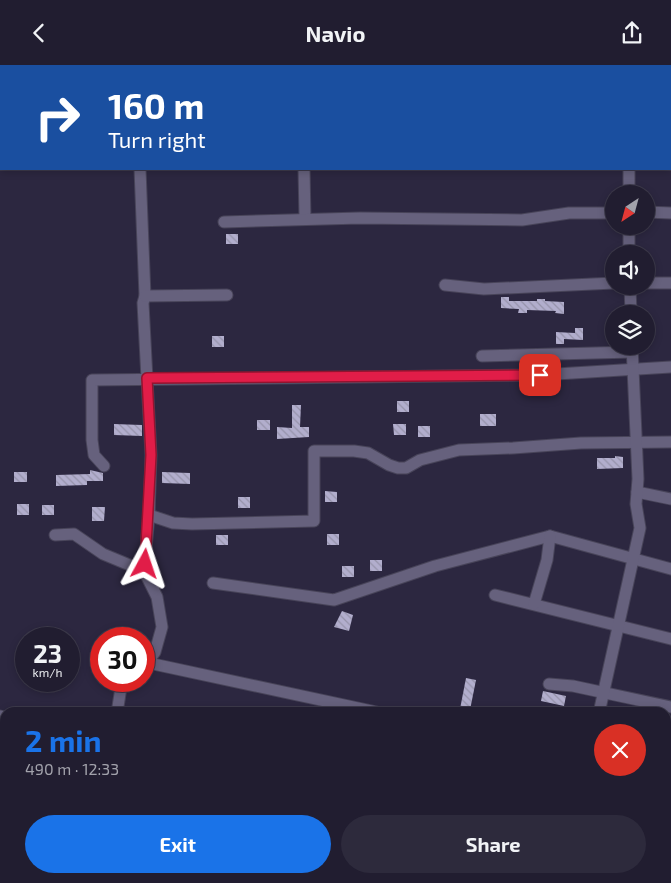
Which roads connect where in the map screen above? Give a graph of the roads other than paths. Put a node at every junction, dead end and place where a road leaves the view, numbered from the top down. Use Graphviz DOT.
graph roads {
  1 [pos="140,170"];
  2 [pos="304,170"];
  3 [pos="629,170"];
  4 [pos="629,185"];
  5 [pos="655,212"];
  6 [pos="605,213"];
  7 [pos="671,213"];
  8 [pos="306,218"];
  9 [pos="224,222"];
  10 [pos="605,283"];
  11 [pos="655,283"];
  12 [pos="671,283"];
  13 [pos="445,285"];
  14 [pos="227,295"];
  15 [pos="145,296"];
  16 [pos="605,350"];
  17 [pos="632,355"];
  18 [pos="482,356"];
  19 [pos="671,367"];
  20 [pos="633,369"];
  21 [pos="147,378"];
  22 [pos="671,442"];
  23 [pos="636,444"];
  24 [pos="104,466"];
  25 [pos="637,492"];
  26 [pos="671,499"];
  27 [pos="149,515"];
  28 [pos="55,535"];
  29 [pos="550,536"];
  30 [pos="633,559"];
  31 [pos="671,569"];
  32 [pos="144,571"];
  33 [pos="213,583"];
  34 [pos="495,595"];
  35 [pos="534,604"];
  36 [pos="619,625"];
  37 [pos="671,639"];
  38 [pos="155,653"];
  39 [pos="155,664"];
  40 [pos="549,684"];
  41 [pos="120,692"];
  42 [pos="603,693"];
  43 [pos="118,707"];
  44 [pos="353,707"];
  45 [pos="600,707"];
  46 [pos="671,707"];
  1 -- 15 [label="street"];
  2 -- 8 [label="street"];
  3 -- 4 [label="street"];
  5 -- 7 [label="street"];
  6 -- 8 [label="street"];
  8 -- 9 [label="street"];
  10 -- 13 [label="street"];
  11 -- 12 [label="street"];
  14 -- 15 [label="street"];
  15 -- 21 [label="street"];
  16 -- 18 [label="street"];
  17 -- 20 [label="street"];
  19 -- 20 [label="street"];
  20 -- 21 [label="street"];
  20 -- 23 [label="street"];
  21 -- 24 [label="street"];
  21 -- 27 [label="street"];
  22 -- 23 [label="street"];
  23 -- 25 [label="street"];
  23 -- 27 [label="street"];
  25 -- 26 [label="street"];
  25 -- 30 [label="street"];
  27 -- 32 [label="street"];
  28 -- 32 [label="street"];
  29 -- 30 [label="street"];
  29 -- 33 [label="street"];
  29 -- 35 [label="street"];
  30 -- 31 [label="street"];
  30 -- 36 [label="street"];
  32 -- 38 [label="street"];
  34 -- 35 [label="street"];
  35 -- 36 [label="street"];
  36 -- 37 [label="street"];
  36 -- 42 [label="street"];
  39 -- 44 [label="street"];
  40 -- 42 [label="street"];
  41 -- 43 [label="street"];
  42 -- 45 [label="street"];
  42 -- 46 [label="street"];
}
